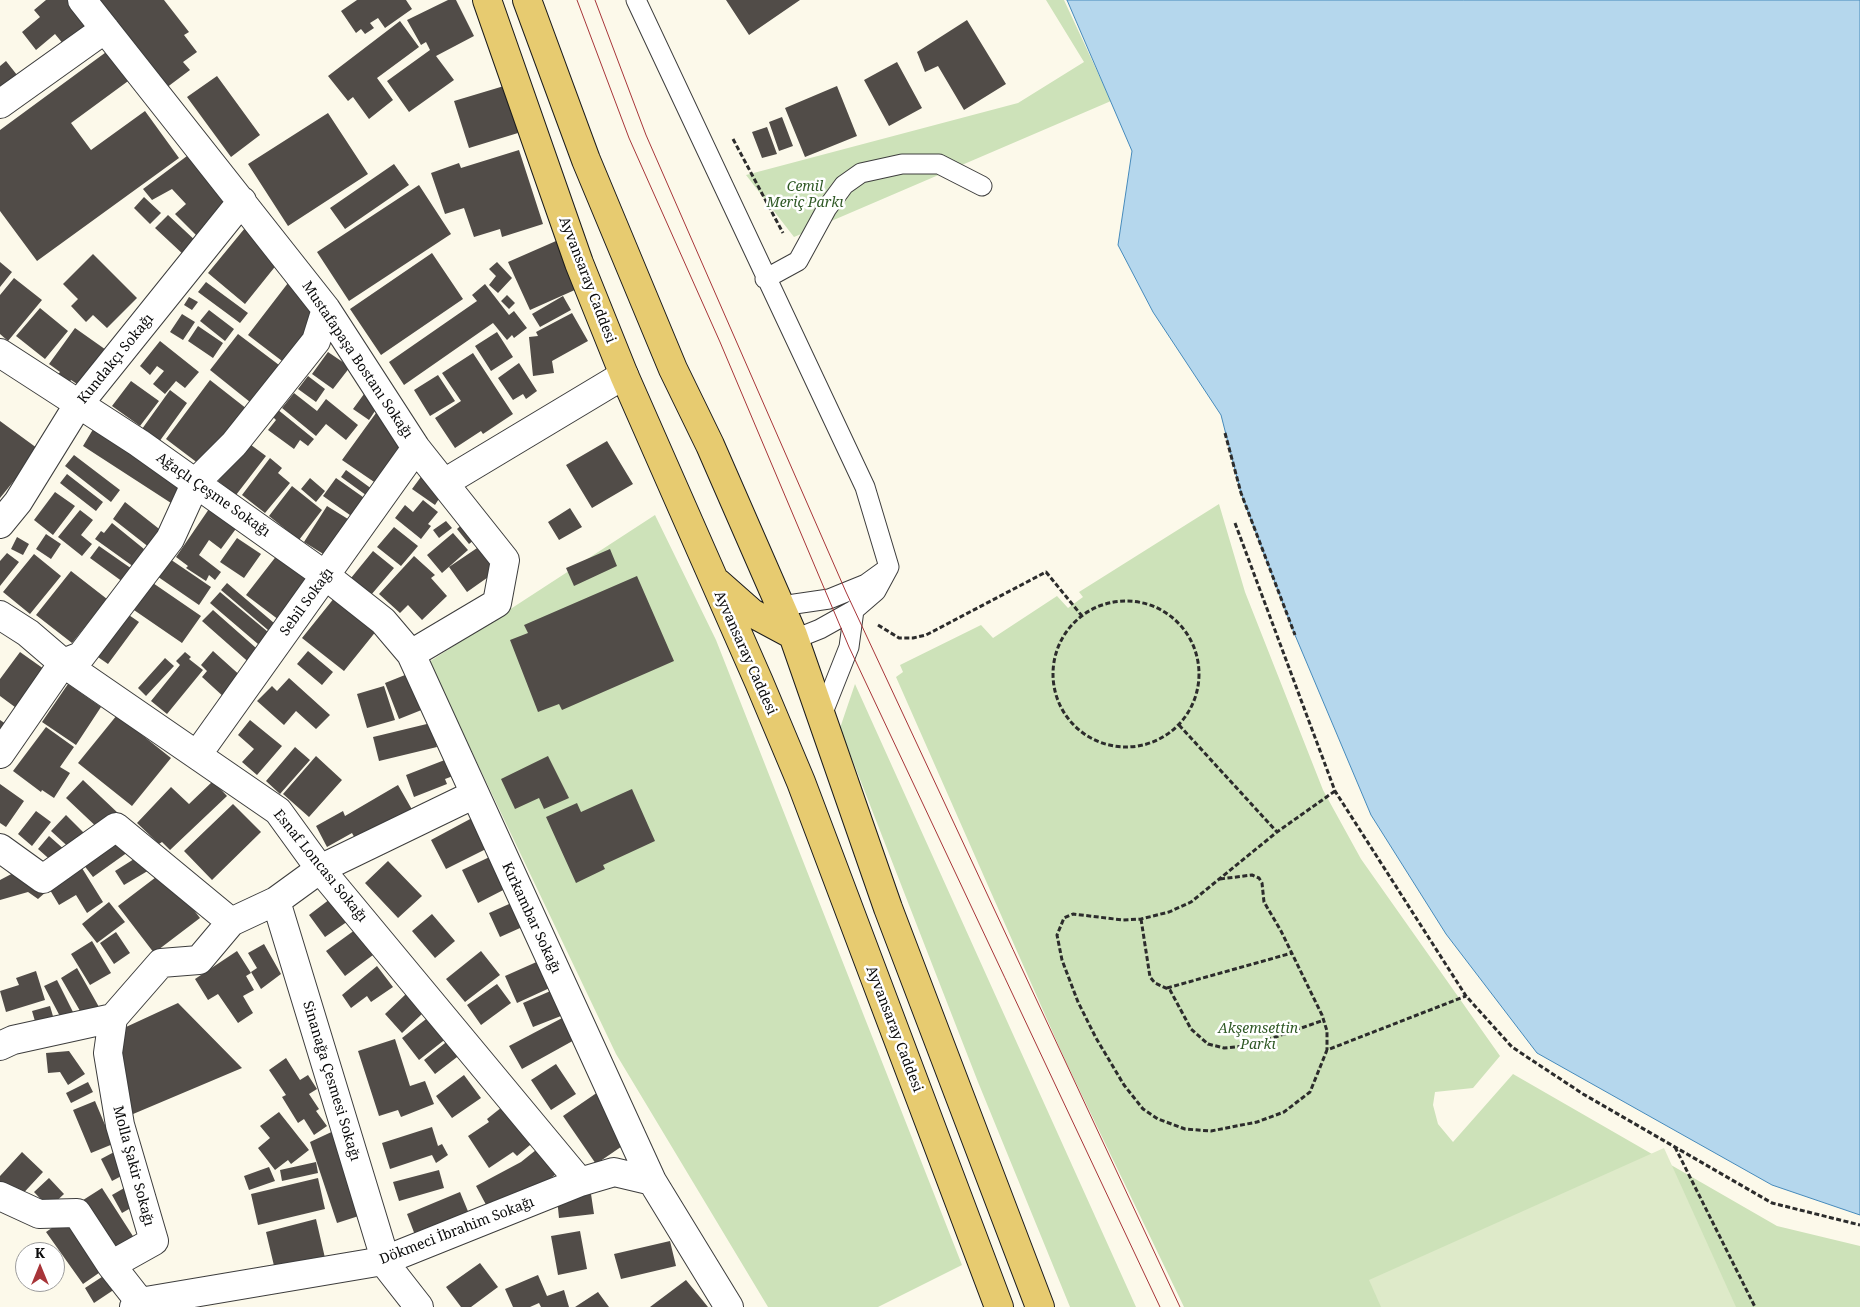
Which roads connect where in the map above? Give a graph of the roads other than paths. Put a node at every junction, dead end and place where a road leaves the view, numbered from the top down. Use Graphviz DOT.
graph roads {
  1 [pos="82,0"];
  2 [pos="487,0"];
  3 [pos="527,0"];
  4 [pos="636,0"];
  5 [pos="105,29"];
  6 [pos="0,104"];
  7 [pos="982,186"];
  8 [pos="242,201"];
  9 [pos="765,279"];
  10 [pos="326,309"];
  11 [pos="0,354"];
  12 [pos="624,374"];
  13 [pos="78,405"];
  14 [pos="416,448"];
  15 [pos="196,482"];
  16 [pos="444,483"];
  17 [pos="0,524"];
  18 [pos="889,567"];
  19 [pos="326,576"];
  20 [pos="711,577"];
  21 [pos="781,606"];
  22 [pos="854,610"];
  23 [pos="0,615"];
  24 [pos="793,635"];
  25 [pos="411,654"];
  26 [pos="62,663"];
  27 [pos="822,715"];
  28 [pos="0,754"];
  29 [pos="196,755"];
  30 [pos="474,794"];
  31 [pos="0,848"];
  32 [pos="320,869"];
  33 [pos="276,901"];
  34 [pos="231,922"];
  35 [pos="113,1018"];
  36 [pos="0,1046"];
  37 [pos="652,1181"];
  38 [pos="580,1182"];
  39 [pos="0,1196"];
  40 [pos="383,1261"];
  41 [pos="112,1265"];
  42 [pos="137,1305"];
  43 [pos="419,1307"];
  44 [pos="729,1307"];
  45 [pos="999,1307"];
  46 [pos="1040,1307"];
  1 -- 5 [label="street, Mustafapaşa Bostanı Sokağı"];
  2 -- 12 [label="main road, Ayvansaray Caddesi"];
  3 -- 21 [label="main road"];
  4 -- 9 [label="lane"];
  5 -- 6 [label="street"];
  5 -- 8 [label="street, Mustafapaşa Bostanı Sokağı"];
  7 -- 9 [label="lane"];
  8 -- 10 [label="street, Mustafapaşa Bostanı Sokağı"];
  8 -- 13 [label="street, Kundakçı Sokağı"];
  9 -- 18 [label="lane"];
  10 -- 14 [label="street, Mustafapaşa Bostanı Sokağı"];
  10 -- 15 [label="street"];
  11 -- 13 [label="street, Ağaçlı Çeşme Sokağı"];
  12 -- 16 [label="street"];
  12 -- 20 [label="main road, Ayvansaray Caddesi"];
  13 -- 15 [label="street, Ağaçlı Çeşme Sokağı"];
  13 -- 17 [label="street, Kundakçı Sokağı"];
  14 -- 16 [label="street, Mustafapaşa Bostanı Sokağı"];
  14 -- 19 [label="street, Sebil Sokağı"];
  15 -- 19 [label="street, Ağaçlı Çeşme Sokağı"];
  15 -- 26 [label="street"];
  16 -- 25 [label="street, Mustafapaşa Bostanı Sokağı"];
  18 -- 21 [label="lane"];
  18 -- 22 [label="lane"];
  19 -- 25 [label="street, Ağaçlı Çeşme Sokağı"];
  19 -- 29 [label="street, Sebil Sokağı"];
  20 -- 24 [label="main road"];
  20 -- 45 [label="main road, Ayvansaray Caddesi"];
  21 -- 24 [label="main road"];
  22 -- 24 [label="lane"];
  22 -- 27 [label="lane"];
  23 -- 26 [label="street, Esnaf Loncası Sokağı"];
  24 -- 27 [label="main road"];
  25 -- 30 [label="street, Kırkambar Sokağı"];
  26 -- 28 [label="street"];
  26 -- 29 [label="street, Esnaf Loncası Sokağı"];
  27 -- 46 [label="main road"];
  29 -- 32 [label="street, Esnaf Loncası Sokağı"];
  30 -- 32 [label="street"];
  30 -- 37 [label="street, Kırkambar Sokağı"];
  31 -- 34 [label="street"];
  32 -- 33 [label="street"];
  32 -- 38 [label="street, Esnaf Loncası Sokağı"];
  33 -- 34 [label="street"];
  33 -- 40 [label="street, Sinanağa Çesmesi Sokağı"];
  34 -- 35 [label="street"];
  35 -- 36 [label="street"];
  35 -- 41 [label="street, Molla Şakir Sokağı"];
  37 -- 38 [label="street, Dökmeci İbrahim Sokağı"];
  37 -- 44 [label="street, Kırkambar Sokağı"];
  38 -- 40 [label="street, Dökmeci İbrahim Sokağı"];
  39 -- 41 [label="street"];
  40 -- 42 [label="street, Dökmeci İbrahim Sokağı"];
  40 -- 43 [label="street"];
  41 -- 42 [label="street"];
}
